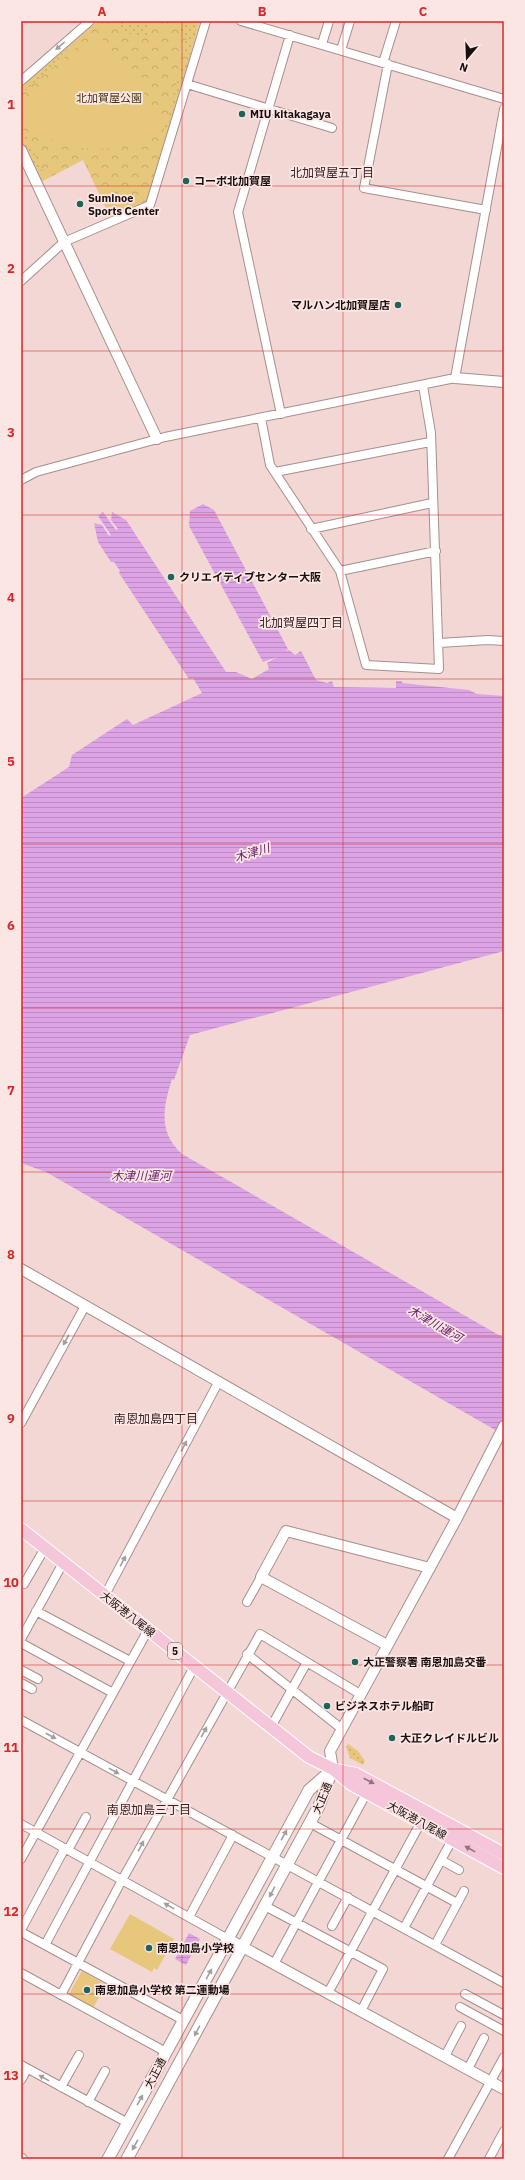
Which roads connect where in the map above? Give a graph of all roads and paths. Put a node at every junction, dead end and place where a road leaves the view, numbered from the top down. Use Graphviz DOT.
graph roads {
  1 [pos="90,21"];
  2 [pos="206,21"];
  3 [pos="241,21"];
  4 [pos="329,21"];
  5 [pos="350,21"];
  6 [pos="396,21"];
  7 [pos="290,35"];
  8 [pos="322,44"];
  9 [pos="340,50"];
  10 [pos="386,64"];
  11 [pos="21,81"];
  12 [pos="187,84"];
  13 [pos="504,99"];
  14 [pos="269,108"];
  15 [pos="504,109"];
  16 [pos="332,128"];
  17 [pos="21,150"];
  18 [pos="486,210"];
  19 [pos="64,242"];
  20 [pos="21,281"];
  21 [pos="455,378"];
  22 [pos="504,382"];
  23 [pos="423,386"];
  24 [pos="281,414"];
  25 [pos="261,418"];
  26 [pos="157,439"];
  27 [pos="430,442"];
  28 [pos="275,472"];
  29 [pos="21,480"];
  30 [pos="432,504"];
  31 [pos="311,529"];
  32 [pos="436,551"];
  33 [pos="340,571"];
  34 [pos="504,641"];
  35 [pos="438,643"];
  36 [pos="21,1269"];
  37 [pos="85,1306"];
  38 [pos="219,1381"];
  39 [pos="21,1423"];
  40 [pos="502,1430"];
  41 [pos="456,1518"];
  42 [pos="21,1529"];
  43 [pos="45,1548"];
  44 [pos="63,1563"];
  45 [pos="430,1568"];
  46 [pos="261,1577"];
  47 [pos="24,1584"];
  48 [pos="105,1596"];
  49 [pos="247,1602"];
  50 [pos="36,1611"];
  51 [pos="148,1630"];
  52 [pos="21,1639"];
  53 [pos="21,1643"];
  54 [pos="387,1645"];
  55 [pos="248,1654"];
  56 [pos="130,1661"];
  57 [pos="307,1662"];
  58 [pos="194,1667"];
  59 [pos="21,1670"];
  60 [pos="38,1679"];
  61 [pos="21,1683"];
  62 [pos="292,1689"];
  63 [pos="32,1690"];
  64 [pos="226,1692"];
  65 [pos="113,1693"];
  66 [pos="360,1694"];
  67 [pos="21,1720"];
  68 [pos="271,1727"];
  69 [pos="342,1728"];
  70 [pos="80,1752"];
  71 [pos="333,1769"];
  72 [pos="133,1781"];
  73 [pos="367,1792"];
  74 [pos="166,1799"];
  75 [pos="86,1817"];
  76 [pos="420,1822"];
  77 [pos="310,1823"];
  78 [pos="21,1824"];
  79 [pos="36,1832"];
  80 [pos="233,1835"];
  81 [pos="452,1840"];
  82 [pos="342,1841"];
  83 [pos="67,1849"];
  84 [pos="504,1854"];
  85 [pos="273,1856"];
  86 [pos="21,1859"];
  87 [pos="440,1860"];
  88 [pos="90,1862"];
  89 [pos="287,1864"];
  90 [pos="504,1868"];
  91 [pos="395,1870"];
  92 [pos="459,1870"];
  93 [pos="122,1880"];
  94 [pos="319,1881"];
  95 [pos="426,1886"];
  96 [pos="464,1891"];
  97 [pos="348,1897"];
  98 [pos="457,1903"];
  99 [pos="265,1906"];
  100 [pos="373,1911"];
  101 [pos="189,1917"];
  102 [pos="297,1922"];
  103 [pos="332,1926"];
  104 [pos="404,1928"];
  105 [pos="21,1931"];
  106 [pos="228,1939"];
  107 [pos="45,1945"];
  108 [pos="435,1945"];
  109 [pos="243,1947"];
  110 [pos="351,1952"];
  111 [pos="78,1964"];
  112 [pos="274,1964"];
  113 [pos="21,1973"];
  114 [pos="504,1983"];
  115 [pos="328,1993"];
  116 [pos="465,1994"];
  117 [pos="61,1995"];
  118 [pos="460,2007"];
  119 [pos="361,2011"];
  120 [pos="504,2016"];
  121 [pos="184,2020"];
  122 [pos="461,2026"];
  123 [pos="503,2028"];
  124 [pos="484,2038"];
  125 [pos="166,2052"];
  126 [pos="79,2055"];
  127 [pos="445,2056"];
  128 [pos="504,2057"];
  129 [pos="24,2067"];
  130 [pos="468,2069"];
  131 [pos="105,2071"];
  132 [pos="21,2080"];
  133 [pos="490,2081"];
  134 [pos="61,2087"];
  135 [pos="504,2089"];
  136 [pos="88,2102"];
  137 [pos="128,2123"];
  138 [pos="504,2131"];
  139 [pos="108,2159"];
  140 [pos="127,2159"];
  141 [pos="448,2159"];
  142 [pos="489,2159"];
  1 -- 11 [label="street, one-way"];
  2 -- 12 [label="street"];
  3 -- 7 [label="street"];
  4 -- 8 [label="street"];
  5 -- 9 [label="street"];
  6 -- 10 [label="street"];
  7 -- 8 [label="street"];
  7 -- 14 [label="street"];
  8 -- 9 [label="street"];
  9 -- 10 [label="street"];
  10 -- 13 [label="street"];
  10 -- 18 [label="street"];
  12 -- 14 [label="street"];
  12 -- 19 [label="street"];
  14 -- 16 [label="street"];
  14 -- 24 [label="street"];
  15 -- 18 [label="street"];
  17 -- 19 [label="street"];
  18 -- 21 [label="street"];
  19 -- 20 [label="street"];
  19 -- 26 [label="street"];
  21 -- 22 [label="street"];
  21 -- 23 [label="street"];
  23 -- 24 [label="street"];
  23 -- 27 [label="street"];
  24 -- 25 [label="street"];
  25 -- 26 [label="street"];
  25 -- 28 [label="street"];
  26 -- 29 [label="street"];
  27 -- 28 [label="street"];
  27 -- 30 [label="street"];
  28 -- 31 [label="street"];
  30 -- 31 [label="street"];
  30 -- 32 [label="street"];
  31 -- 33 [label="street"];
  32 -- 33 [label="street"];
  32 -- 35 [label="street"];
  33 -- 35 [label="street"];
  34 -- 35 [label="street"];
  36 -- 37 [label="street"];
  37 -- 38 [label="street"];
  37 -- 39 [label="street, one-way"];
  38 -- 41 [label="street"];
  48 -- 38 [label="street, one-way"];
  40 -- 41 [label="street"];
  41 -- 45 [label="street"];
  42 -- 43 [label="main road, 大阪港八尾線 / 5"];
  43 -- 44 [label="main road, 大阪港八尾線 / 5"];
  43 -- 47 [label="street"];
  44 -- 48 [label="main road, 大阪港八尾線 / 5"];
  44 -- 50 [label="street"];
  45 -- 46 [label="street"];
  45 -- 54 [label="street"];
  46 -- 49 [label="street"];
  46 -- 54 [label="street"];
  48 -- 51 [label="main road, 大阪港八尾線 / 5"];
  50 -- 52 [label="street"];
  50 -- 56 [label="street"];
  51 -- 56 [label="street"];
  51 -- 58 [label="main road, 大阪港八尾線 / 5"];
  53 -- 65 [label="street"];
  54 -- 66 [label="street"];
  55 -- 57 [label="street"];
  55 -- 62 [label="street"];
  55 -- 64 [label="street"];
  56 -- 65 [label="street"];
  57 -- 62 [label="street"];
  57 -- 66 [label="street"];
  58 -- 64 [label="main road, 大阪港八尾線 / 5"];
  58 -- 72 [label="street"];
  59 -- 60 [label="street"];
  61 -- 63 [label="street"];
  62 -- 68 [label="street"];
  62 -- 69 [label="street"];
  64 -- 68 [label="main road, 大阪港八尾線 / 5"];
  74 -- 64 [label="street, one-way"];
  65 -- 70 [label="street"];
  66 -- 69 [label="street"];
  67 -- 70 [label="street, one-way"];
  68 -- 71 [label="main road, 大阪港八尾線 / 5"];
  69 -- 71 [label="street"];
  70 -- 72 [label="street, one-way"];
  70 -- 79 [label="street"];
  71 -- 73 [label="main road, 大阪港八尾線 / 5"];
  71 -- 77 [label="main road, 大正通"];
  71 -- 84 [label="main road, 大阪港八尾線 / 5, one-way"];
  85 -- 71 [label="main road, 大正通, one-way"];
  72 -- 74 [label="street"];
  72 -- 88 [label="street"];
  73 -- 76 [label="main road, 大阪港八尾線 / 5"];
  73 -- 82 [label="street"];
  74 -- 80 [label="street"];
  93 -- 74 [label="street, one-way"];
  75 -- 83 [label="street"];
  76 -- 81 [label="main road, 大阪港八尾線 / 5"];
  76 -- 91 [label="street"];
  77 -- 82 [label="street"];
  77 -- 89 [label="main road, 大正通"];
  78 -- 79 [label="street"];
  79 -- 83 [label="street"];
  79 -- 86 [label="street"];
  80 -- 85 [label="street"];
  80 -- 101 [label="street"];
  81 -- 87 [label="street"];
  90 -- 81 [label="main road, 大阪港八尾線 / 5, one-way"];
  82 -- 91 [label="street"];
  82 -- 94 [label="street"];
  83 -- 88 [label="street"];
  83 -- 105 [label="street"];
  85 -- 89 [label="street"];
  85 -- 106 [label="main road, 大正通"];
  87 -- 92 [label="street"];
  87 -- 95 [label="street"];
  88 -- 93 [label="street"];
  88 -- 107 [label="street"];
  89 -- 94 [label="street"];
  89 -- 99 [label="main road, 大正通, one-way"];
  91 -- 95 [label="street"];
  91 -- 100 [label="street"];
  101 -- 93 [label="street, one-way"];
  93 -- 111 [label="street"];
  94 -- 97 [label="street"];
  94 -- 102 [label="street"];
  95 -- 98 [label="street"];
  95 -- 104 [label="street"];
  96 -- 98 [label="street"];
  97 -- 100 [label="street"];
  97 -- 103 [label="street"];
  98 -- 108 [label="street"];
  99 -- 102 [label="street"];
  99 -- 109 [label="main road, 大正通"];
  100 -- 104 [label="street"];
  100 -- 110 [label="street"];
  101 -- 106 [label="street"];
  102 -- 110 [label="street"];
  102 -- 112 [label="street"];
  104 -- 108 [label="street"];
  105 -- 107 [label="street"];
  106 -- 109 [label="street"];
  121 -- 106 [label="main road, 大正通, one-way"];
  107 -- 111 [label="street"];
  108 -- 114 [label="street"];
  109 -- 112 [label="street"];
  109 -- 140 [label="main road, 大正通, one-way"];
  110 -- 115 [label="street"];
  110 -- 119 [label="street"];
  111 -- 117 [label="street"];
  111 -- 121 [label="street"];
  112 -- 115 [label="street"];
  113 -- 117 [label="street"];
  115 -- 119 [label="street"];
  116 -- 120 [label="street"];
  117 -- 125 [label="street"];
  118 -- 123 [label="street"];
  119 -- 127 [label="street"];
  121 -- 125 [label="main road, 大正通"];
  122 -- 127 [label="street"];
  124 -- 130 [label="street"];
  137 -- 125 [label="main road, 大正通, one-way"];
  126 -- 134 [label="street"];
  127 -- 130 [label="street"];
  128 -- 133 [label="street"];
  129 -- 132 [label="street"];
  134 -- 129 [label="street, one-way"];
  130 -- 133 [label="street"];
  131 -- 136 [label="street"];
  133 -- 135 [label="street"];
  133 -- 141 [label="street"];
  134 -- 136 [label="street"];
  136 -- 137 [label="street"];
  137 -- 139 [label="main road, 大正通"];
  138 -- 142 [label="street"];
}
